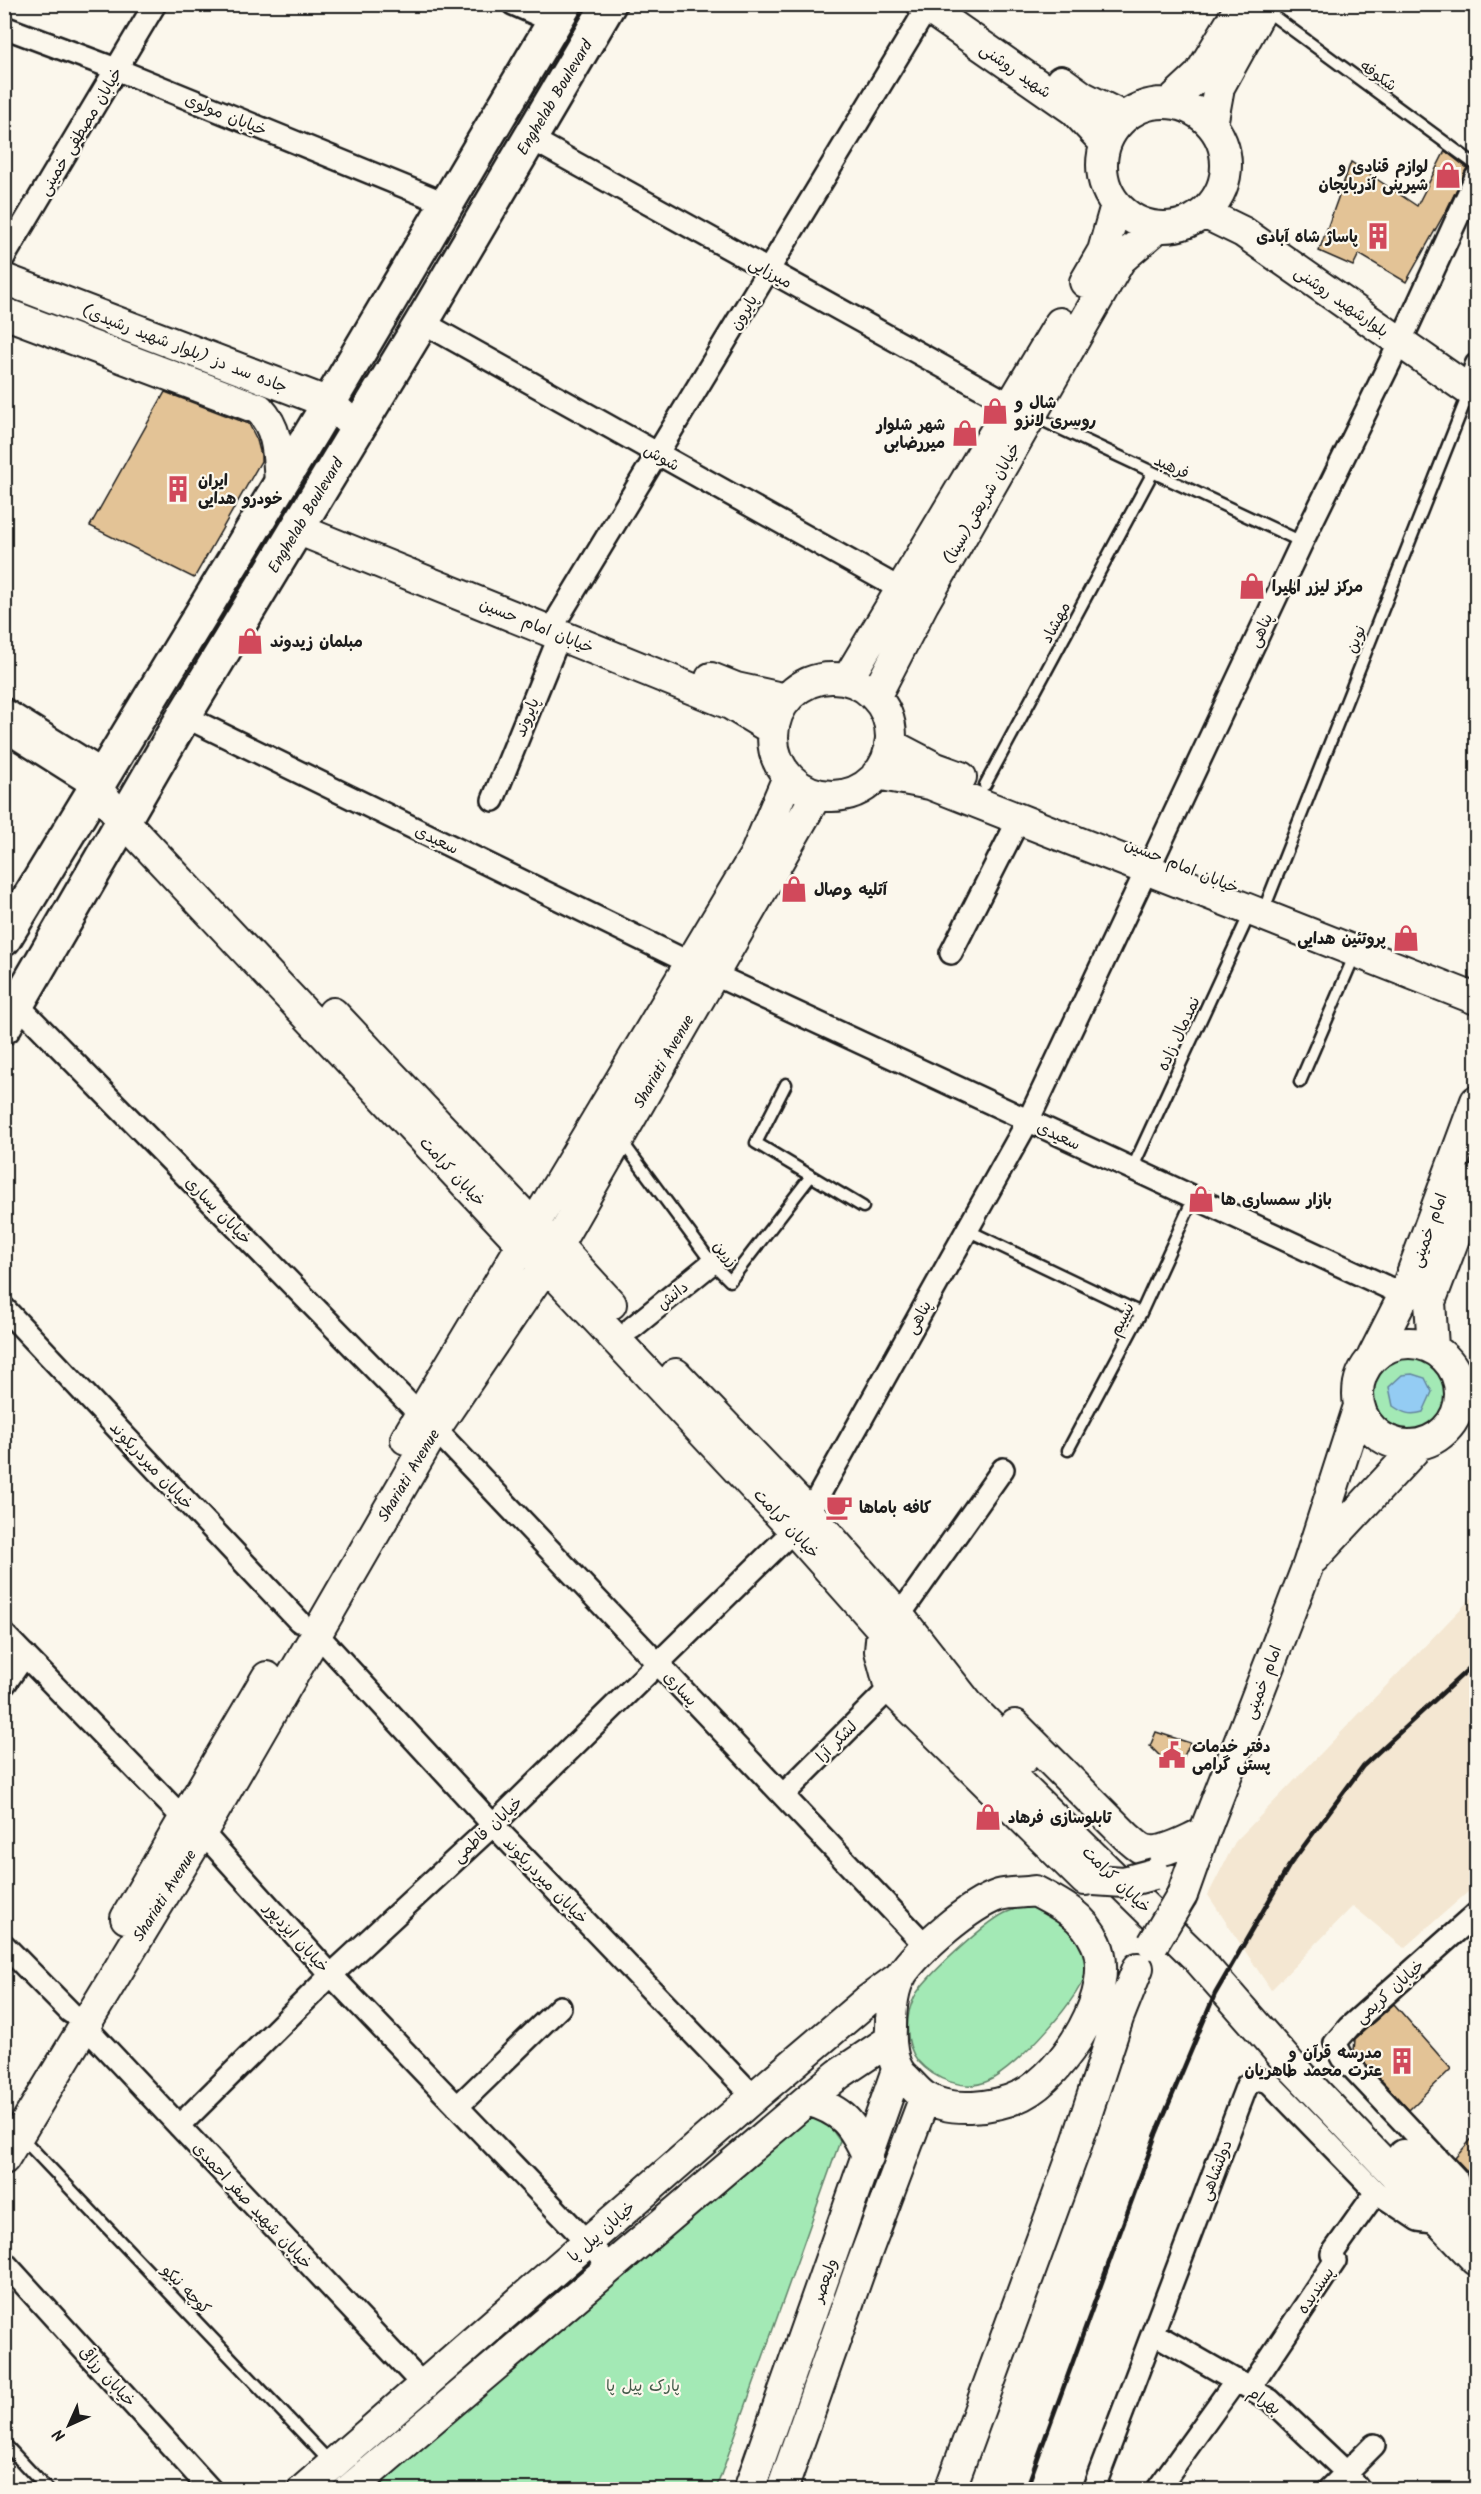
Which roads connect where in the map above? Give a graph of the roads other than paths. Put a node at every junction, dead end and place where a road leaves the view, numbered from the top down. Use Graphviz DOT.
graph roads {
  1 [pos="155,4"];
  2 [pos="513,4"];
  3 [pos="933,6"];
  4 [pos="1257,6"];
  5 [pos="609,8"];
  6 [pos="559,13"];
  7 [pos="4,27"];
  8 [pos="116,69"];
  9 [pos="1169,103"];
  10 [pos="1124,117"];
  11 [pos="1212,125"];
  12 [pos="530,138"];
  13 [pos="1105,143"];
  14 [pos="1476,165"];
  15 [pos="1476,177"];
  16 [pos="1222,187"];
  17 [pos="447,204"];
  18 [pos="1116,205"];
  19 [pos="1204,213"];
  20 [pos="1158,227"];
  21 [pos="4,257"];
  22 [pos="768,270"];
  23 [pos="4,279"];
  24 [pos="4,313"];
  25 [pos="422,322"];
  26 [pos="1404,335"];
  27 [pos="1474,380"];
  28 [pos="329,403"];
  29 [pos="1022,410"];
  30 [pos="358,429"];
  31 [pos="657,454"];
  32 [pos="1152,474"];
  33 [pos="280,483"];
  34 [pos="302,521"];
  35 [pos="1302,542"];
  36 [pos="902,590"];
  37 [pos="559,626"];
  38 [pos="847,680"];
  39 [pos="875,697"];
  40 [pos="786,699"];
  41 [pos="4,709"];
  42 [pos="184,716"];
  43 [pos="4,730"];
  44 [pos="773,730"];
  45 [pos="890,744"];
  46 [pos="877,774"];
  47 [pos="788,777"];
  48 [pos="100,780"];
  49 [pos="985,785"];
  50 [pos="817,794"];
  51 [pos="493,800"];
  52 [pos="129,812"];
  53 [pos="1019,819"];
  54 [pos="1151,862"];
  55 [pos="1259,905"];
  56 [pos="4,939"];
  57 [pos="1356,952"];
  58 [pos="951,953"];
  59 [pos="701,969"];
  60 [pos="1476,982"];
  61 [pos="1476,999"];
  62 [pos="11,1016"];
  63 [pos="1300,1082"];
  64 [pos="786,1084"];
  65 [pos="1476,1101"];
  66 [pos="1028,1120"];
  67 [pos="619,1137"];
  68 [pos="1132,1168"];
  69 [pos="811,1176"];
  70 [pos="1476,1180"];
  71 [pos="1194,1197"];
  72 [pos="863,1207"];
  73 [pos="967,1230"];
  74 [pos="528,1235"];
  75 [pos="552,1255"];
  76 [pos="712,1263"];
  77 [pos="1404,1294"];
  78 [pos="4,1308"];
  79 [pos="1142,1313"];
  80 [pos="632,1328"];
  81 [pos="1453,1354"];
  82 [pos="1373,1356"];
  83 [pos="1359,1406"];
  84 [pos="427,1422"];
  85 [pos="1419,1445"];
  86 [pos="1068,1450"];
  87 [pos="1003,1469"];
  88 [pos="801,1521"];
  89 [pos="1308,1564"];
  90 [pos="891,1622"];
  91 [pos="308,1627"];
  92 [pos="4,1634"];
  93 [pos="25,1655"];
  94 [pos="659,1664"];
  95 [pos="4,1685"];
  96 [pos="890,1688"];
  97 [pos="783,1795"];
  98 [pos="493,1825"];
  99 [pos="193,1826"];
  100 [pos="1204,1833"];
  101 [pos="1089,1880"];
  102 [pos="1035,1892"];
  103 [pos="1476,1914"];
  104 [pos="4,1945"];
  105 [pos="927,1947"];
  106 [pos="1145,1956"];
  107 [pos="1102,1972"];
  108 [pos="331,1975"];
  109 [pos="901,1976"];
  110 [pos="560,2007"];
  111 [pos="77,2019"];
  112 [pos="890,2040"];
  113 [pos="897,2070"];
  114 [pos="754,2097"];
  115 [pos="925,2097"];
  116 [pos="807,2100"];
  117 [pos="457,2107"];
  118 [pos="179,2126"];
  119 [pos="9,2139"];
  120 [pos="868,2157"];
  121 [pos="1376,2192"];
  122 [pos="1460,2223"];
  123 [pos="587,2243"];
  124 [pos="1476,2260"];
  125 [pos="4,2262"];
  126 [pos="610,2266"];
  127 [pos="1153,2333"];
  128 [pos="1243,2384"];
  129 [pos="423,2385"];
  130 [pos="4,2443"];
  131 [pos="1374,2445"];
  132 [pos="332,2464"];
  133 [pos="1346,2472"];
  134 [pos="1097,2487"];
  135 [pos="48,2490"];
  136 [pos="212,2490"];
  137 [pos="303,2490"];
  138 [pos="348,2490"];
  139 [pos="749,2490"];
  140 [pos="782,2490"];
  141 [pos="950,2490"];
  142 [pos="1157,2490"];
  143 [pos="1329,2490"];
  144 [pos="1359,2490"];
  1 -- 8 [label="street, خیابان مصطفی خمینی"];
  2 -- 6 [label="street"];
  3 -- 10 [label="main road, شهید روشنی"];
  3 -- 13 [label="main road, شهید روشنی"];
  3 -- 22 [label="street, پایرون"];
  4 -- 9 [label="main road"];
  4 -- 11 [label="main road"];
  4 -- 14 [label="lane, شکوفه"];
  5 -- 12 [label="main road, Enghelab Boulevard"];
  6 -- 17 [label="main road"];
  7 -- 8 [label="street, خیابان مولوی"];
  8 -- 17 [label="street, خیابان مولوی"];
  8 -- 21 [label="street, خیابان مصطفی خمینی"];
  9 -- 10 [label="main road"];
  9 -- 11 [label="main road"];
  10 -- 13 [label="main road"];
  11 -- 16 [label="main road"];
  12 -- 22 [label="street, میرزایی"];
  12 -- 25 [label="main road, Enghelab Boulevard"];
  13 -- 18 [label="main road"];
  15 -- 26 [label="street, پناهی"];
  16 -- 19 [label="main road"];
  16 -- 26 [label="main road, بلوارشهید روشنی"];
  17 -- 28 [label="main road"];
  18 -- 20 [label="main road"];
  18 -- 29 [label="main road, خیابان شریعتی(سینا)"];
  19 -- 20 [label="main road"];
  19 -- 26 [label="main road, بلوارشهید روشنی"];
  20 -- 29 [label="main road, خیابان شریعتی(سینا)"];
  22 -- 29 [label="street, میرزایی"];
  22 -- 31 [label="street, پایرون"];
  23 -- 28 [label="main road, جاده سد دز (بلوار شهید رشیدی)"];
  24 -- 33 [label="main road, جاده سد دز (بلوار شهید رشیدی)"];
  25 -- 30 [label="main road, Enghelab Boulevard"];
  25 -- 31 [label="street, شوش"];
  26 -- 27 [label="main road, بلوارشهید روشنی"];
  26 -- 35 [label="street, پناهی"];
  27 -- 55 [label="lane, نوین"];
  28 -- 30 [label="main road, جاده سد دز (بلوار شهید رشیدی)"];
  28 -- 33 [label="main road"];
  29 -- 32 [label="lane, فرهبد"];
  29 -- 36 [label="main road, خیابان شریعتی(سینا)"];
  29 -- 39 [label="main road, خیابان شریعتی(سینا)"];
  30 -- 34 [label="main road, Enghelab Boulevard"];
  31 -- 36 [label="street, شوش"];
  31 -- 37 [label="street, پایرون"];
  32 -- 35 [label="lane, فرهبد"];
  32 -- 49 [label="lane, مهشاد"];
  33 -- 48 [label="main road"];
  34 -- 37 [label="main road, خیابان امام حسین"];
  34 -- 42 [label="main road, Enghelab Boulevard"];
  35 -- 54 [label="street, پناهی"];
  36 -- 38 [label="main road, خیابان شریعتی(سینا)"];
  37 -- 40 [label="main road, خیابان امام حسین"];
  37 -- 44 [label="main road, خیابان امام حسین"];
  37 -- 51 [label="street, پایروند"];
  38 -- 39 [label="main road"];
  38 -- 40 [label="main road"];
  39 -- 45 [label="main road"];
  40 -- 44 [label="main road"];
  41 -- 48 [label="street"];
  42 -- 52 [label="main road, Enghelab Boulevard"];
  42 -- 59 [label="street, سعیدی"];
  43 -- 48 [label="street"];
  44 -- 47 [label="main road"];
  45 -- 46 [label="main road"];
  45 -- 49 [label="main road, خیابان امام حسین"];
  46 -- 50 [label="main road"];
  46 -- 53 [label="main road"];
  47 -- 50 [label="main road"];
  47 -- 59 [label="main road, Shariati Avenue"];
  48 -- 52 [label="main road, خیابان کرامت"];
  48 -- 56 [label="main road"];
  49 -- 54 [label="main road, خیابان امام حسین"];
  50 -- 59 [label="main road, Shariati Avenue"];
  52 -- 62 [label="main road, Enghelab Boulevard"];
  52 -- 74 [label="main road, خیابان کرامت"];
  53 -- 54 [label="main road"];
  53 -- 58 [label="street"];
  54 -- 55 [label="main road, خیابان امام حسین"];
  54 -- 66 [label="street, پناهی"];
  55 -- 57 [label="main road, خیابان امام حسین"];
  55 -- 60 [label="main road, خیابان امام حسین"];
  55 -- 68 [label="lane, نمدمال زاده"];
  57 -- 61 [label="main road, خیابان امام حسین"];
  57 -- 63 [label="lane"];
  59 -- 66 [label="street, سعیدی"];
  59 -- 67 [label="main road, Shariati Avenue"];
  59 -- 74 [label="main road, Shariati Avenue"];
  62 -- 84 [label="street, خیابان یساری"];
  64 -- 69 [label="lane"];
  65 -- 77 [label="main road, امام خمینی"];
  66 -- 68 [label="street, سعیدی"];
  66 -- 73 [label="street, پناهی"];
  67 -- 75 [label="main road, Shariati Avenue"];
  67 -- 76 [label="lane, زرین"];
  68 -- 71 [label="street, سعیدی"];
  69 -- 72 [label="lane"];
  69 -- 76 [label="lane, زرین"];
  70 -- 81 [label="main road, امام خمینی"];
  71 -- 77 [label="street, سعیدی"];
  71 -- 79 [label="lane, نسیم"];
  73 -- 79 [label="lane"];
  73 -- 88 [label="street, پناهی"];
  74 -- 75 [label="main road, خیابان کرامت"];
  74 -- 84 [label="main road, Shariati Avenue"];
  75 -- 80 [label="main road, خیابان کرامت"];
  75 -- 84 [label="main road, Shariati Avenue"];
  75 -- 88 [label="main road, خیابان کرامت"];
  76 -- 80 [label="street, دانش"];
  77 -- 82 [label="main road, امام خمینی"];
  78 -- 91 [label="street, خیابان میردریکوند"];
  79 -- 86 [label="lane, نسیم"];
  80 -- 88 [label="main road, خیابان کرامت"];
  81 -- 82 [label="main road"];
  81 -- 85 [label="main road"];
  82 -- 83 [label="main road"];
  83 -- 85 [label="main road"];
  83 -- 89 [label="main road, امام خمینی"];
  84 -- 91 [label="main road, Shariati Avenue"];
  84 -- 94 [label="street, یساری"];
  85 -- 89 [label="main road, امام خمینی"];
  87 -- 90 [label="street"];
  88 -- 90 [label="main road, خیابان کرامت"];
  88 -- 94 [label="street, خیابان فاطمی"];
  89 -- 100 [label="main road, امام خمینی"];
  90 -- 96 [label="main road"];
  90 -- 100 [label="main road"];
  90 -- 122 [label="main road, خیابان کرامت"];
  91 -- 98 [label="street, خیابان میردریکوند"];
  91 -- 99 [label="main road, Shariati Avenue"];
  92 -- 93 [label="street, خیابان ایزدپور"];
  93 -- 95 [label="street"];
  93 -- 99 [label="street, خیابان ایزدپور"];
  94 -- 97 [label="street, یساری"];
  94 -- 98 [label="street, خیابان فاطمی"];
  96 -- 97 [label="street, لشکر آرا"];
  96 -- 101 [label="main road"];
  97 -- 105 [label="street, یساری"];
  98 -- 108 [label="street, خیابان فاطمی"];
  98 -- 114 [label="street, خیابان میردریکوند"];
  99 -- 108 [label="street, خیابان ایزدپور"];
  99 -- 111 [label="main road, Shariati Avenue"];
  100 -- 101 [label="main road, bridge"];
  100 -- 106 [label="main road, امام خمینی, bridge"];
  101 -- 102 [label="main road"];
  102 -- 105 [label="main road"];
  102 -- 107 [label="main road"];
  103 -- 122 [label="street, خیابان کریمی"];
  104 -- 111 [label="street, خیابان شهید صفر احمدی"];
  105 -- 109 [label="main road"];
  106 -- 107 [label="main road"];
  106 -- 141 [label="main road, امام خمینی"];
  107 -- 115 [label="main road"];
  108 -- 117 [label="street, خیابان ایزدپور"];
  108 -- 118 [label="street, خیابان فاطمی"];
  109 -- 112 [label="main road"];
  109 -- 114 [label="main road, خیابان پیل پا"];
  110 -- 117 [label="street"];
  111 -- 118 [label="street, خیابان شهید صفر احمدی"];
  111 -- 119 [label="main road, Shariati Avenue"];
  112 -- 113 [label="main road"];
  112 -- 116 [label="main road, خیابان پیل پا"];
  113 -- 115 [label="main road"];
  113 -- 120 [label="main road, ولیعصر"];
  114 -- 123 [label="main road, خیابان پیل پا"];
  115 -- 140 [label="main road, ولیعصر"];
  116 -- 120 [label="main road"];
  116 -- 126 [label="main road, خیابان پیل پا"];
  117 -- 123 [label="street, خیابان ایزدپور"];
  118 -- 129 [label="street, خیابان شهید صفر احمدی"];
  119 -- 132 [label="lane, کوچه نیکو"];
  120 -- 139 [label="main road, ولیعصر"];
  121 -- 122 [label="street, دولتشاهی"];
  121 -- 127 [label="street, دولتشاهی"];
  121 -- 128 [label="street, پسندیده"];
  122 -- 124 [label="main road, خیابان کرامت"];
  123 -- 126 [label="street, خیابان ایزدپور"];
  123 -- 129 [label="main road, خیابان پیل پا"];
  125 -- 136 [label="street, خیابان رزاقی"];
  126 -- 138 [label="main road, خیابان پیل پا"];
  127 -- 128 [label="street, بهرام"];
  127 -- 134 [label="street, دولتشاهی"];
  128 -- 133 [label="street, بهرام"];
  128 -- 142 [label="street, پسندیده"];
  129 -- 132 [label="main road, خیابان پیل پا"];
  130 -- 135 [label="lane"];
  131 -- 133 [label="street"];
  132 -- 137 [label="main road, خیابان پیل پا"];
  133 -- 143 [label="street"];
  133 -- 144 [label="street, بهرام"];
}
